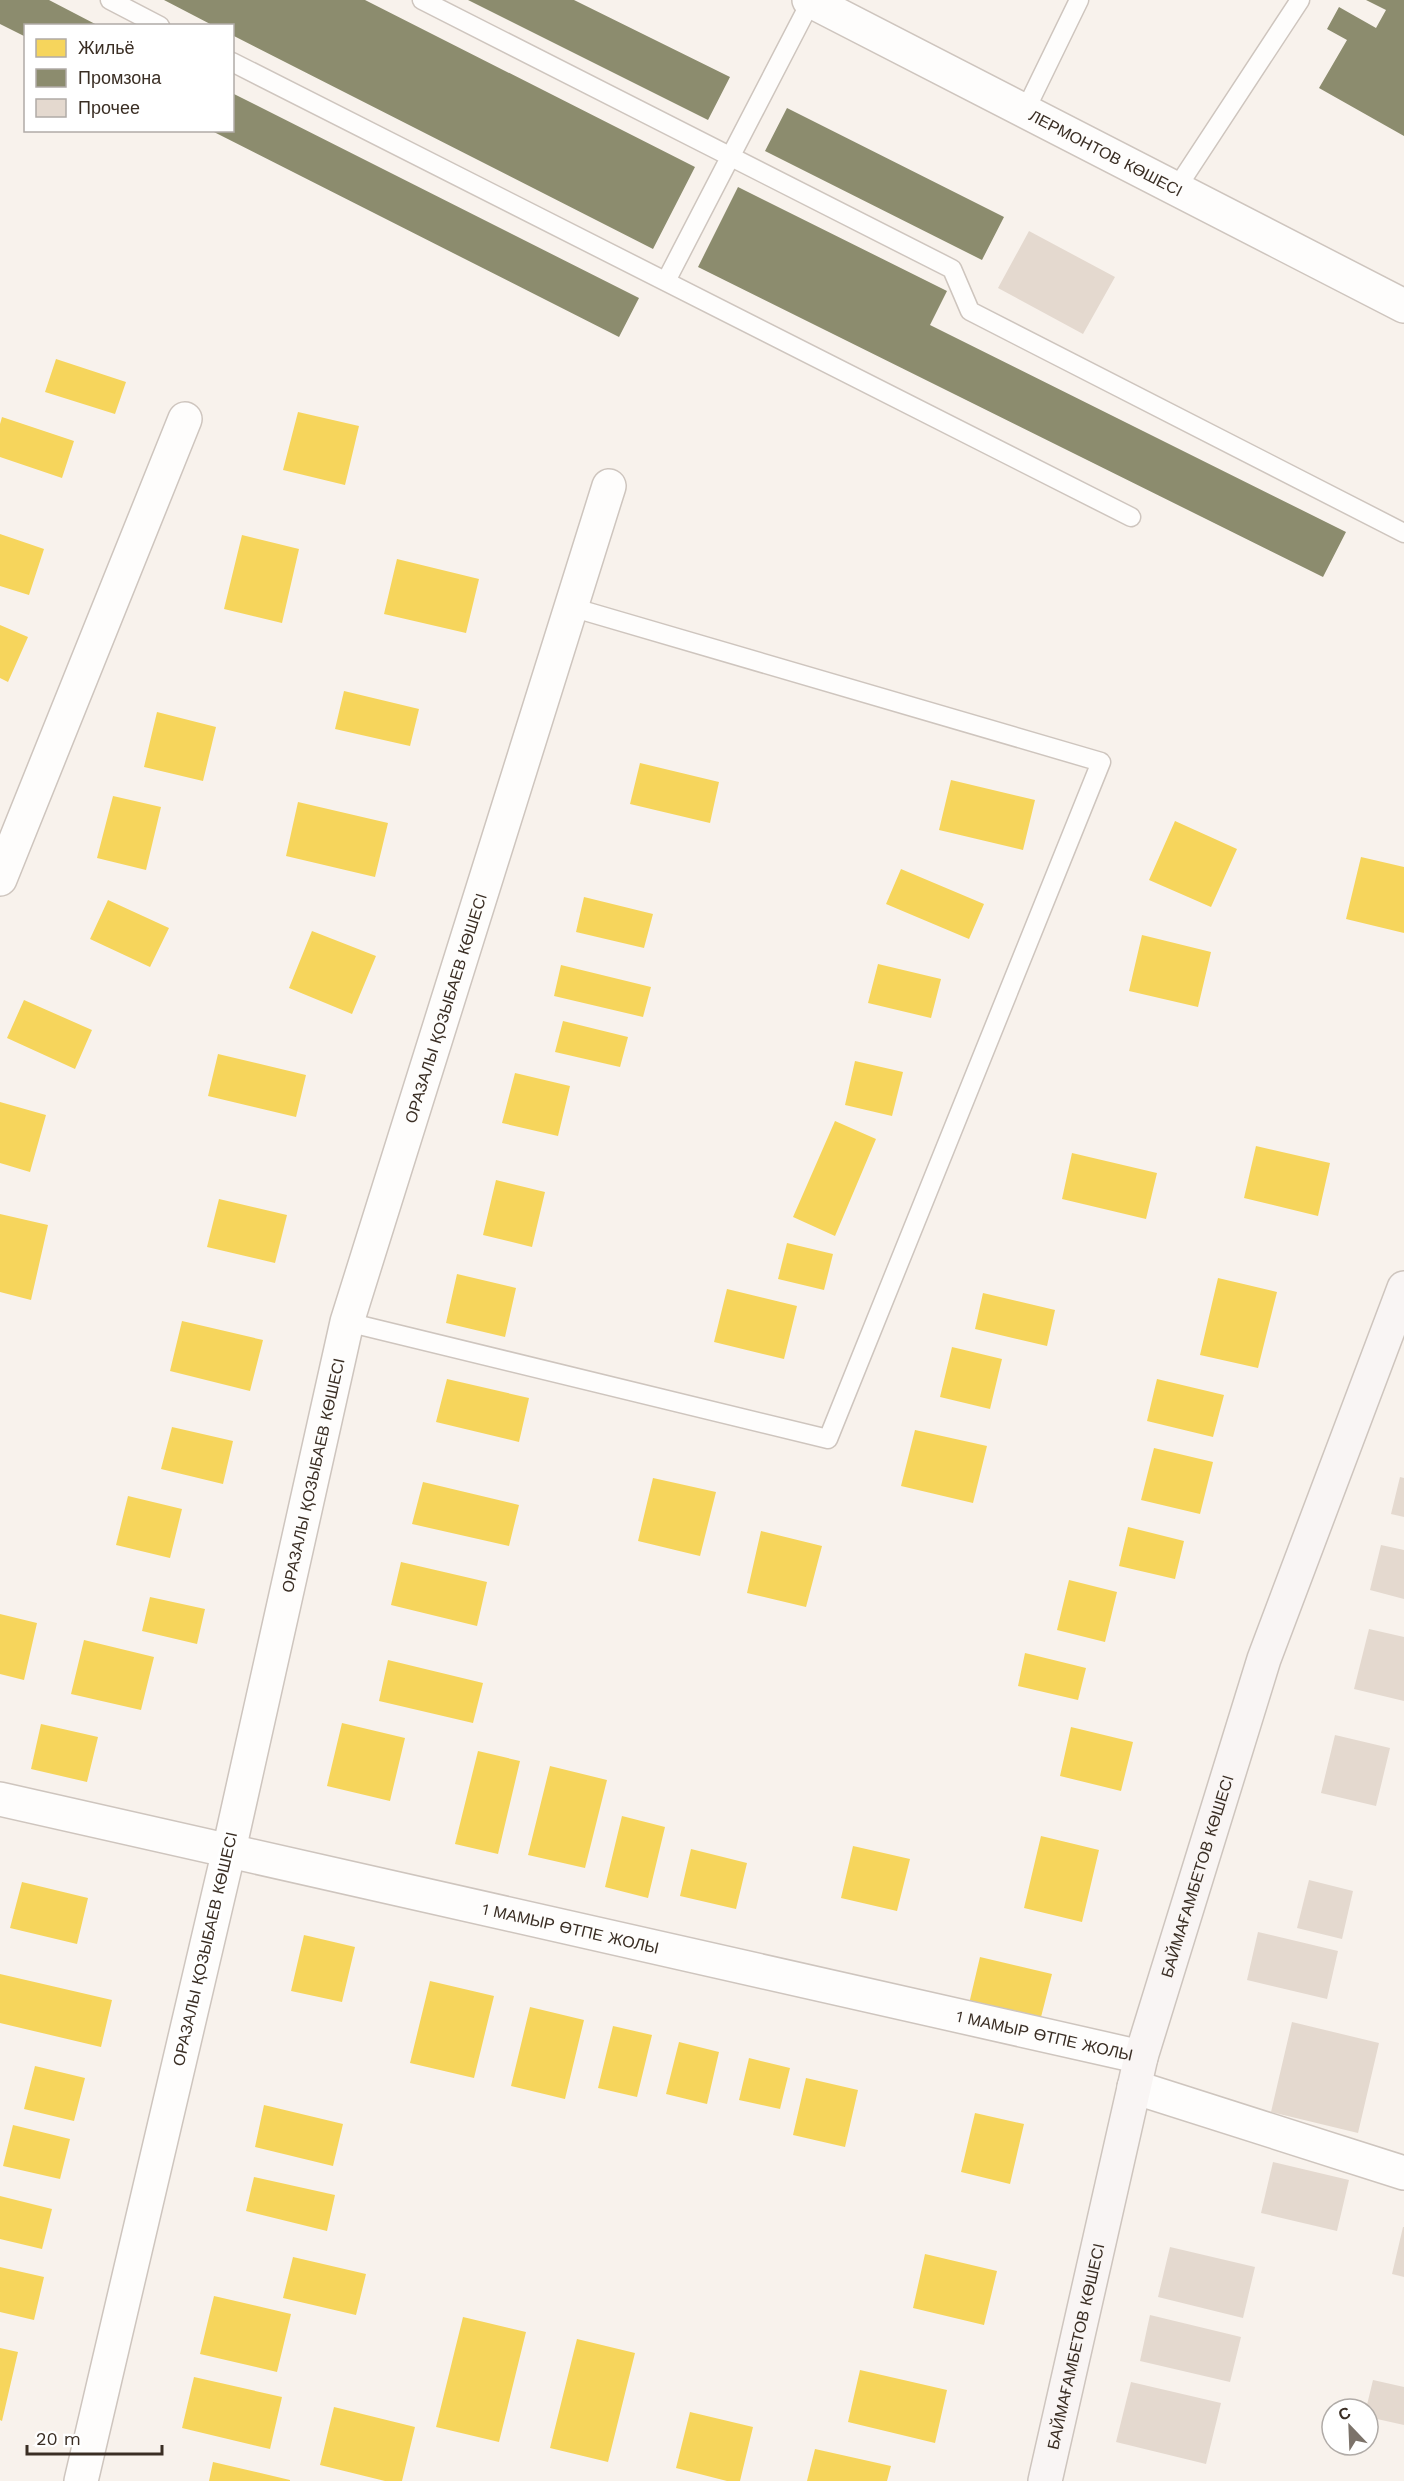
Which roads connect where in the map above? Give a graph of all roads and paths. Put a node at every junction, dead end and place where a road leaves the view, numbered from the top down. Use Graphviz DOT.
graph roads {
  1 [pos="110,0"];
  2 [pos="422,0"];
  3 [pos="1079,0"];
  4 [pos="1300,0"];
  5 [pos="810,1"];
  6 [pos="156,24"];
  7 [pos="234,63"];
  8 [pos="1025,111"];
  9 [pos="729,156"];
  10 [pos="1176,189"];
  11 [pos="666,281"];
  12 [pos="1404,306"];
  13 [pos="184,419"];
  14 [pos="609,486"];
  15 [pos="1131,516"];
  16 [pos="1404,533"];
  17 [pos="571,607"];
  18 [pos="0,879"];
  19 [pos="1404,1288"];
  20 [pos="347,1322"];
  21 [pos="0,1799"];
  22 [pos="229,1851"];
  23 [pos="1138,2072"];
  24 [pos="1404,2173"];
  25 [pos="81,2481"];
  26 [pos="1045,2481"];
  1 -- 6 [label="lane"];
  2 -- 9 [label="lane"];
  3 -- 8 [label="lane"];
  4 -- 10 [label="lane"];
  5 -- 8 [label="street, ЛЕРМОНТОВ КӨШЕСІ"];
  5 -- 9 [label="lane"];
  7 -- 11 [label="lane"];
  8 -- 10 [label="street, ЛЕРМОНТОВ КӨШЕСІ"];
  9 -- 11 [label="lane"];
  9 -- 16 [label="lane"];
  10 -- 12 [label="street, ЛЕРМОНТОВ КӨШЕСІ"];
  11 -- 15 [label="lane"];
  13 -- 18 [label="street"];
  14 -- 17 [label="street, ОРАЗАЛЫ ҚОЗЫБАЕВ КӨШЕСІ"];
  17 -- 20 [label="street, ОРАЗАЛЫ ҚОЗЫБАЕВ КӨШЕСІ"];
  17 -- 20 [label="lane"];
  19 -- 23 [label="main road, БАЙМАҒАМБЕТОВ КӨШЕСІ"];
  20 -- 22 [label="street, ОРАЗАЛЫ ҚОЗЫБАЕВ КӨШЕСІ"];
  21 -- 22 [label="street, 1 МАМЫР ӨТПЕ ЖОЛЫ"];
  22 -- 23 [label="street, 1 МАМЫР ӨТПЕ ЖОЛЫ"];
  22 -- 25 [label="street, ОРАЗАЛЫ ҚОЗЫБАЕВ КӨШЕСІ"];
  23 -- 24 [label="street, 1 МАМЫР ӨТПЕ ЖОЛЫ"];
  23 -- 26 [label="main road, БАЙМАҒАМБЕТОВ КӨШЕСІ"];
}
